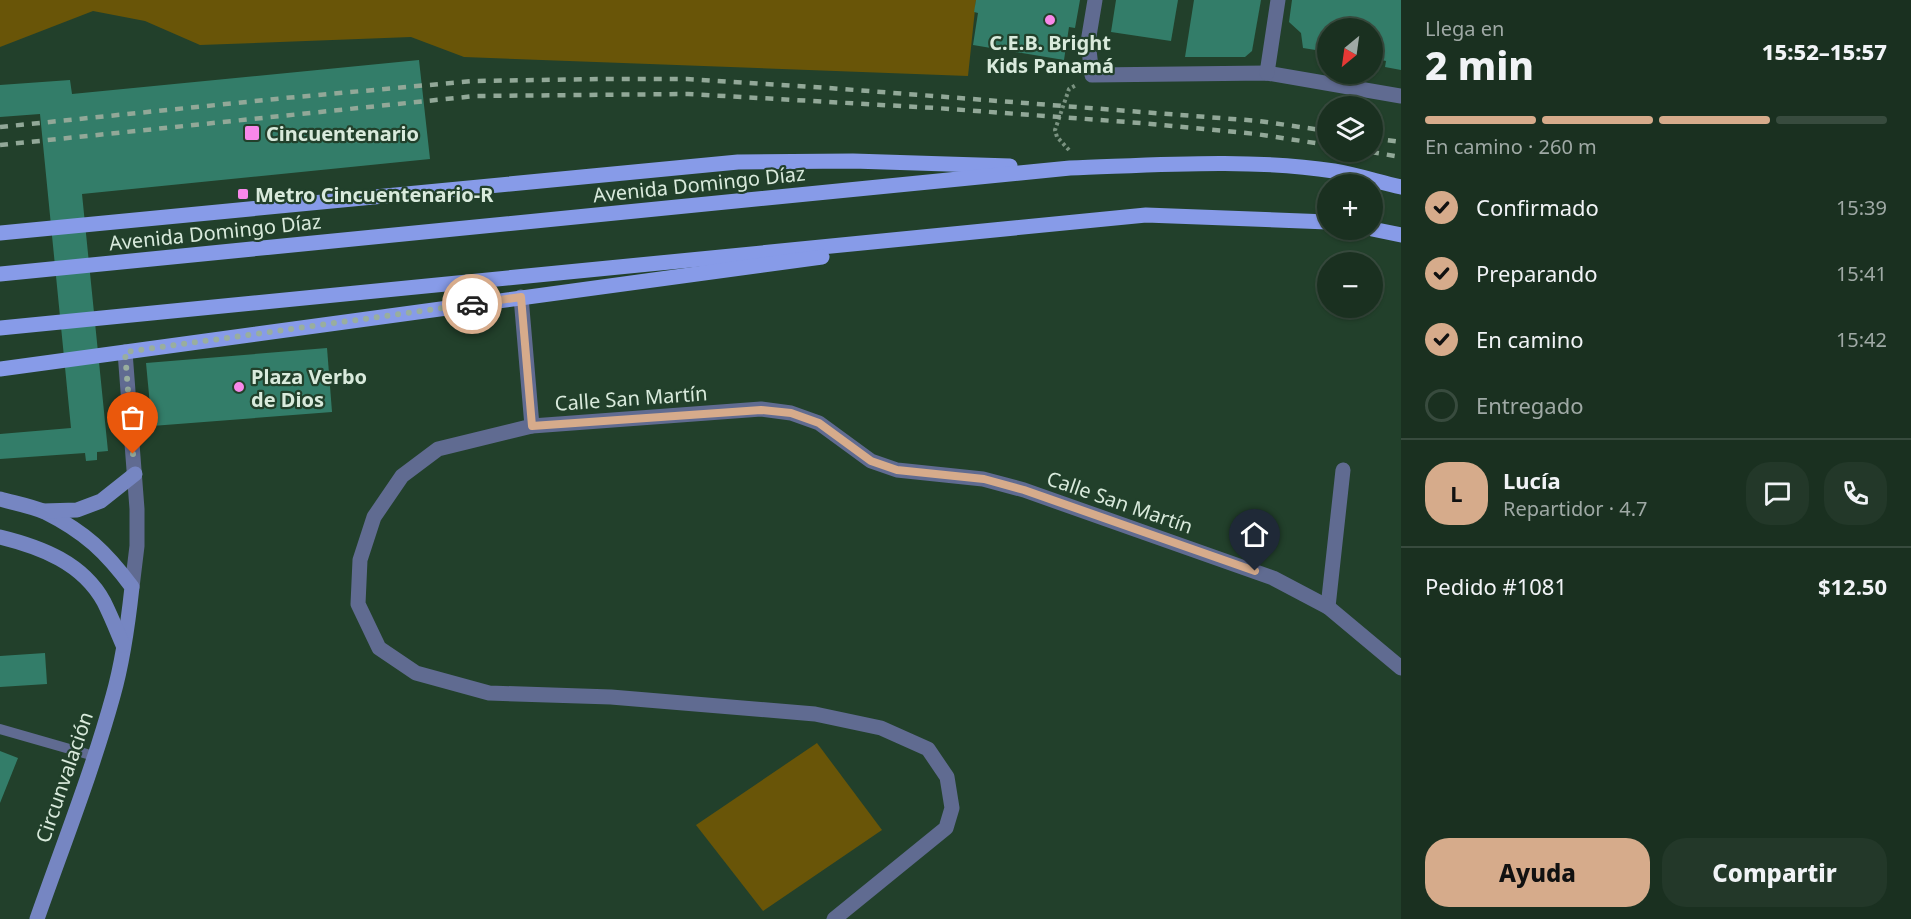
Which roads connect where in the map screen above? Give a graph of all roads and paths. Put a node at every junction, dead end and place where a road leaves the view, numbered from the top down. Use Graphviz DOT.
graph roads {
  1 [pos="1095,0"];
  2 [pos="1278,0"];
  3 [pos="1266,73"];
  4 [pos="1069,89"];
  5 [pos="1401,96"];
  6 [pos="1055,130"];
  7 [pos="1070,168"];
  8 [pos="1401,187"];
  9 [pos="1317,222"];
  10 [pos="1383,231"];
  11 [pos="0,233"];
  12 [pos="973,233"];
  13 [pos="1401,235"];
  14 [pos="0,274"];
  15 [pos="521,297"];
  16 [pos="0,328"];
  17 [pos="125,352"];
  18 [pos="0,369"];
  19 [pos="532,426"];
  20 [pos="1343,470"];
  21 [pos="135,474"];
  22 [pos="0,499"];
  23 [pos="43,511"];
  24 [pos="0,537"];
  25 [pos="132,587"];
  26 [pos="1328,607"];
  27 [pos="124,646"];
  28 [pos="1401,668"];
  29 [pos="0,729"];
  30 [pos="94,756"];
  31 [pos="37,919"];
  32 [pos="834,919"];
  1 -- 3 [label="street"];
  2 -- 3 [label="street"];
  3 -- 5 [label="street"];
  4 -- 6 [label="path"];
  7 -- 8 [label="main road, Avenida Domingo Díaz"];
  7 -- 11 [label="main road"];
  7 -- 14 [label="main road, Avenida Domingo Díaz"];
  9 -- 12 [label="main road"];
  10 -- 13 [label="main road"];
  12 -- 15 [label="main road"];
  12 -- 16 [label="main road"];
  15 -- 17 [label="main road"];
  15 -- 19 [label="street"];
  17 -- 18 [label="main road"];
  17 -- 21 [label="street, Circunvalación"];
  19 -- 26 [label="street, Calle San Martín"];
  19 -- 32 [label="street, Calle San Martín"];
  20 -- 26 [label="street"];
  21 -- 23 [label="main road"];
  21 -- 25 [label="street, Circunvalación"];
  22 -- 23 [label="main road"];
  23 -- 25 [label="main road"];
  24 -- 27 [label="main road"];
  25 -- 27 [label="main road, Circunvalación"];
  26 -- 28 [label="street, Calle San Martín"];
  27 -- 30 [label="main road, Circunvalación"];
  29 -- 30 [label="lane"];
  30 -- 31 [label="main road, Circunvalación"];
}
